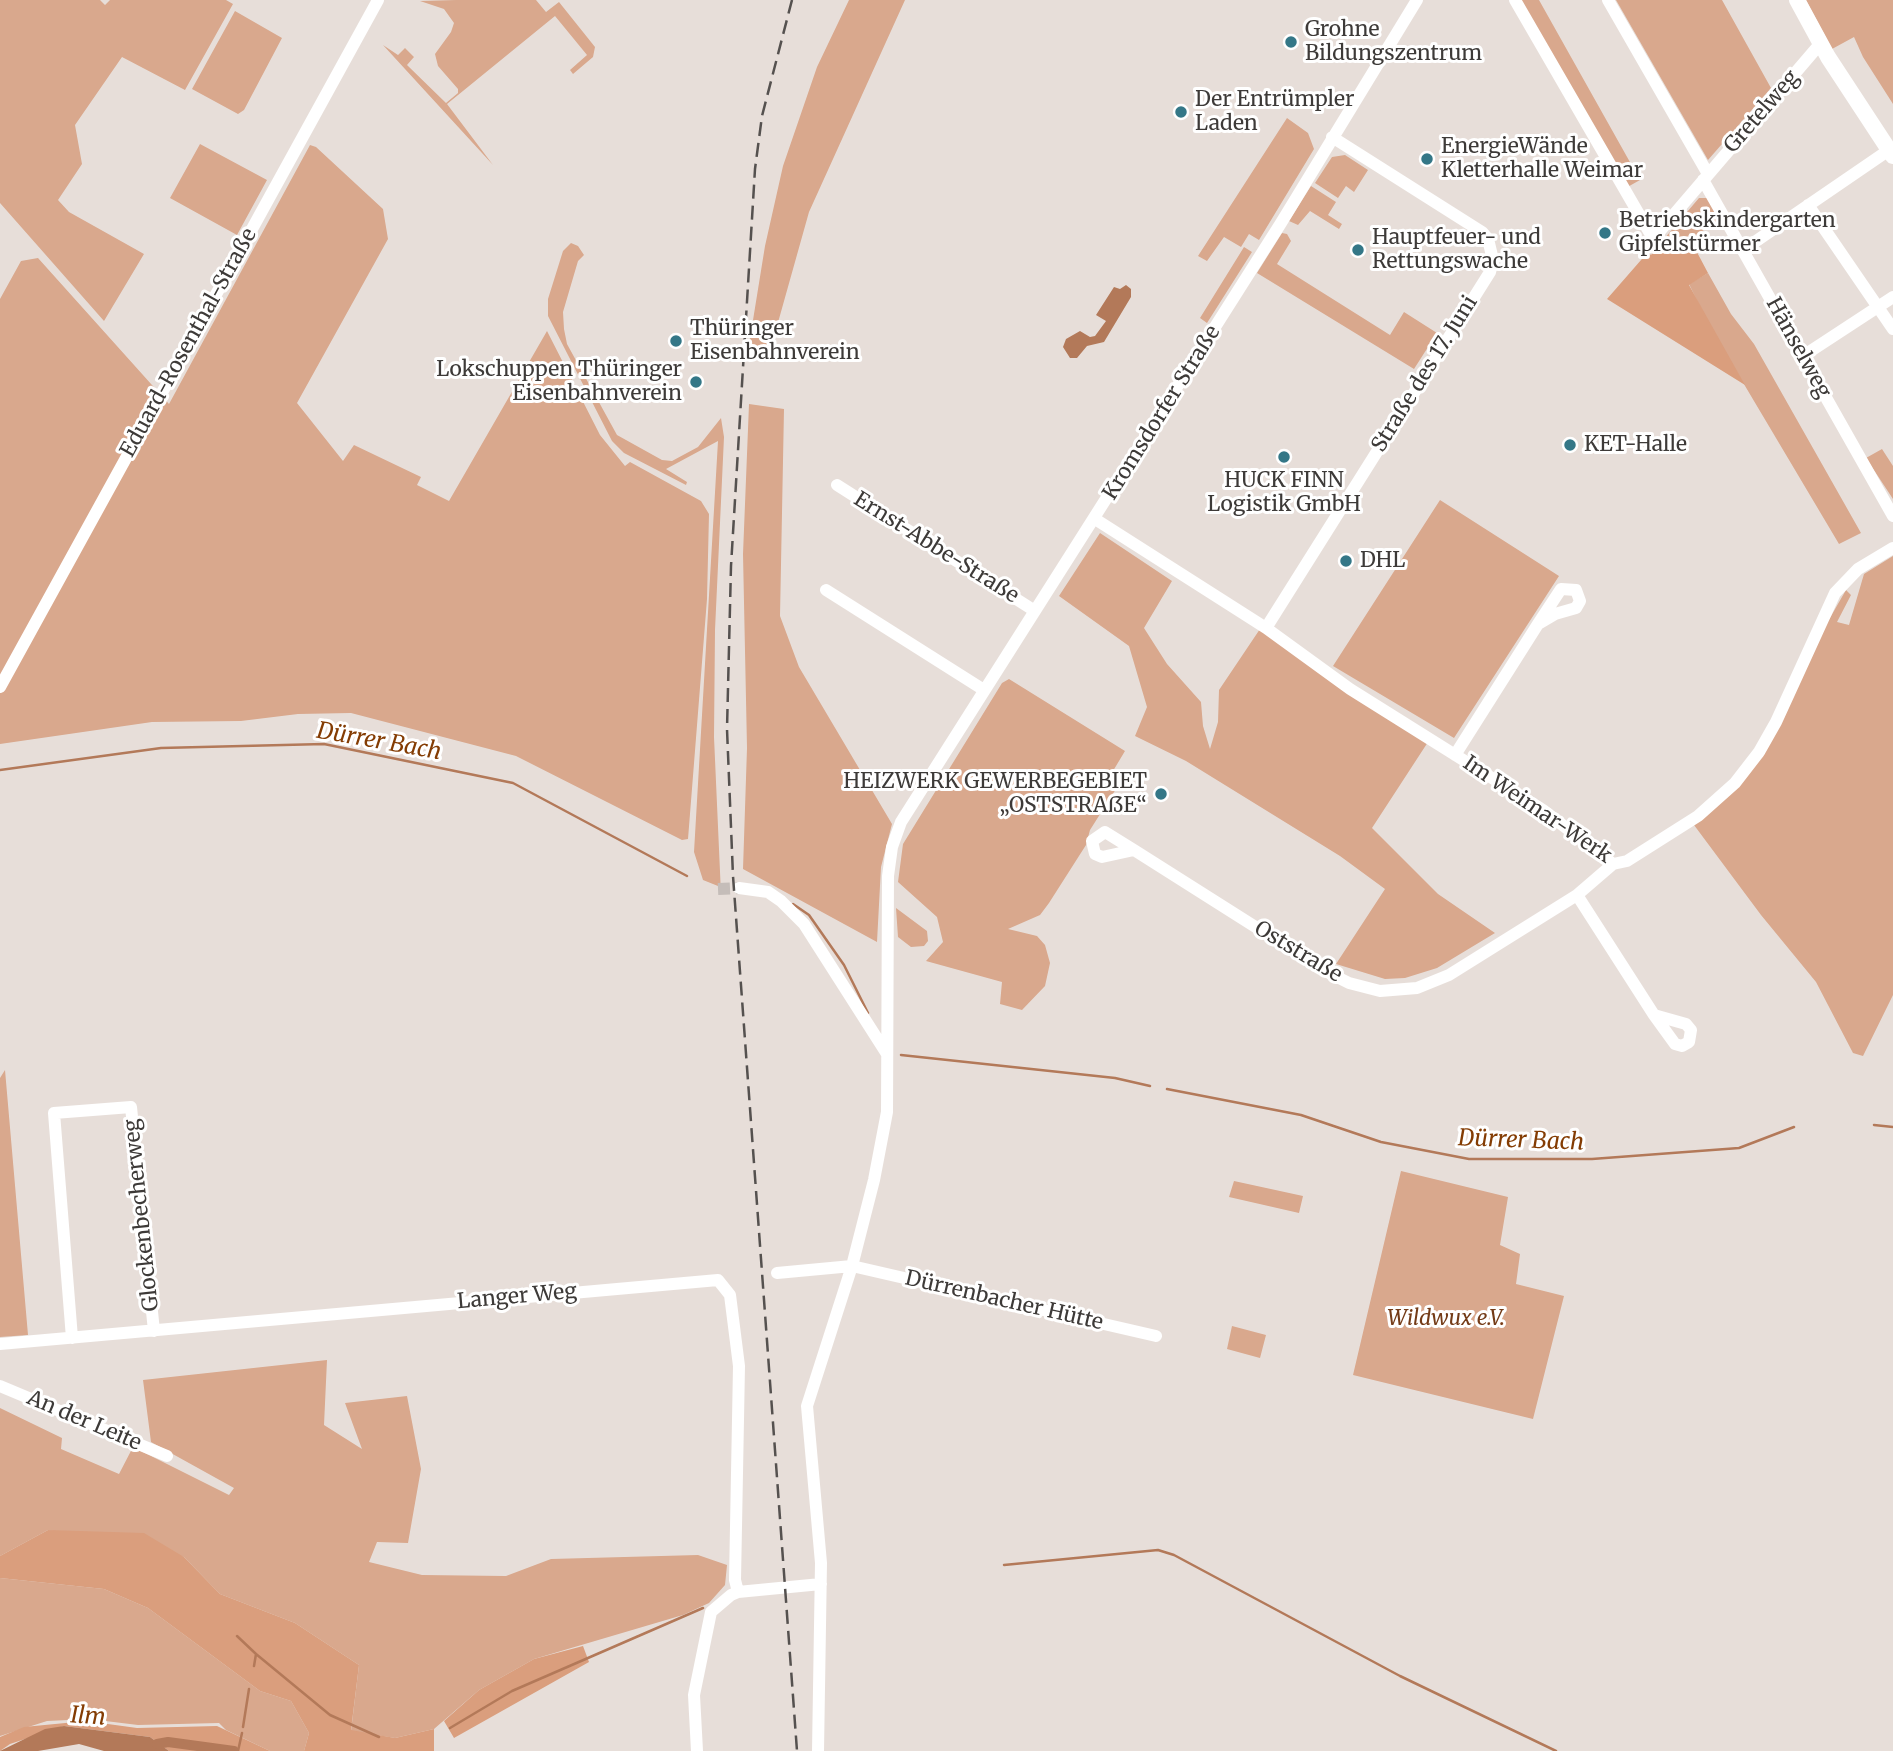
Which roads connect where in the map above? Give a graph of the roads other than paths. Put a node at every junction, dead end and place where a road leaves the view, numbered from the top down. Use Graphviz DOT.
graph roads {
  1 [pos="379,0"];
  2 [pos="1417,0"];
  3 [pos="1516,0"];
  4 [pos="1608,0"];
  5 [pos="1797,0"];
  6 [pos="1820,44"];
  7 [pos="1332,138"];
  8 [pos="1891,153"];
  9 [pos="1706,177"];
  10 [pos="1808,205"];
  11 [pos="1743,250"];
  12 [pos="1893,297"];
  13 [pos="1878,307"];
  14 [pos="1893,330"];
  15 [pos="1803,356"];
  16 [pos="836,485"];
  17 [pos="1893,516"];
  18 [pos="1095,519"];
  19 [pos="1893,548"];
  20 [pos="826,590"];
  21 [pos="1035,611"];
  22 [pos="1538,624"];
  23 [pos="1266,628"];
  24 [pos="0,687"];
  25 [pos="984,690"];
  26 [pos="1455,755"];
  27 [pos="1134,849"];
  28 [pos="1613,864"];
  29 [pos="739,888"];
  30 [pos="1577,895"];
  31 [pos="1654,1015"];
  32 [pos="887,1054"];
  33 [pos="852,1266"];
  34 [pos="777,1273"];
  35 [pos="154,1331"];
  36 [pos="1156,1336"];
  37 [pos="72,1338"];
  38 [pos="0,1344"];
  39 [pos="0,1386"];
  40 [pos="167,1456"];
  41 [pos="821,1584"];
  42 [pos="738,1592"];
  43 [pos="697,1751"];
  44 [pos="818,1751"];
  1 -- 24 [label="street, Eduard-Rosenthal-Straße"];
  2 -- 7 [label="street, Kromsdorfer Straße"];
  3 -- 9 [label="street, Gretelweg"];
  4 -- 9 [label="street, Hänselweg"];
  5 -- 6 [label="main road"];
  6 -- 8 [label="main road"];
  6 -- 9 [label="street, Gretelweg"];
  7 -- 18 [label="street, Kromsdorfer Straße"];
  7 -- 23 [label="street, Straße des 17. Juni"];
  8 -- 10 [label="street"];
  9 -- 11 [label="street, Hänselweg"];
  10 -- 11 [label="street"];
  10 -- 13 [label="street"];
  11 -- 15 [label="street, Hänselweg"];
  12 -- 13 [label="street"];
  13 -- 14 [label="street"];
  13 -- 15 [label="street"];
  15 -- 17 [label="street, Hänselweg"];
  16 -- 21 [label="street, Ernst-Abbe-Straße"];
  18 -- 21 [label="street, Kromsdorfer Straße"];
  18 -- 23 [label="street, Im Weimar-Werk"];
  19 -- 28 [label="street, Im Weimar-Werk"];
  20 -- 25 [label="street"];
  21 -- 25 [label="street, Kromsdorfer Straße"];
  22 -- 26 [label="street"];
  23 -- 26 [label="street, Im Weimar-Werk"];
  25 -- 32 [label="street, Kromsdorfer Straße"];
  26 -- 28 [label="street, Im Weimar-Werk"];
  27 -- 30 [label="street, Oststraße"];
  28 -- 30 [label="street, Oststraße"];
  29 -- 32 [label="street"];
  30 -- 31 [label="street"];
  32 -- 33 [label="street"];
  33 -- 34 [label="street, Dürrenbacher Hütte"];
  33 -- 36 [label="street, Dürrenbacher Hütte"];
  33 -- 41 [label="street"];
  35 -- 37 [label="street, Langer Weg"];
  35 -- 37 [label="street, Glockenbecherweg"];
  35 -- 42 [label="street, Langer Weg"];
  37 -- 38 [label="street, Langer Weg"];
  39 -- 40 [label="street, An der Leite"];
  41 -- 42 [label="street"];
  41 -- 44 [label="street"];
  42 -- 43 [label="street"];
}
